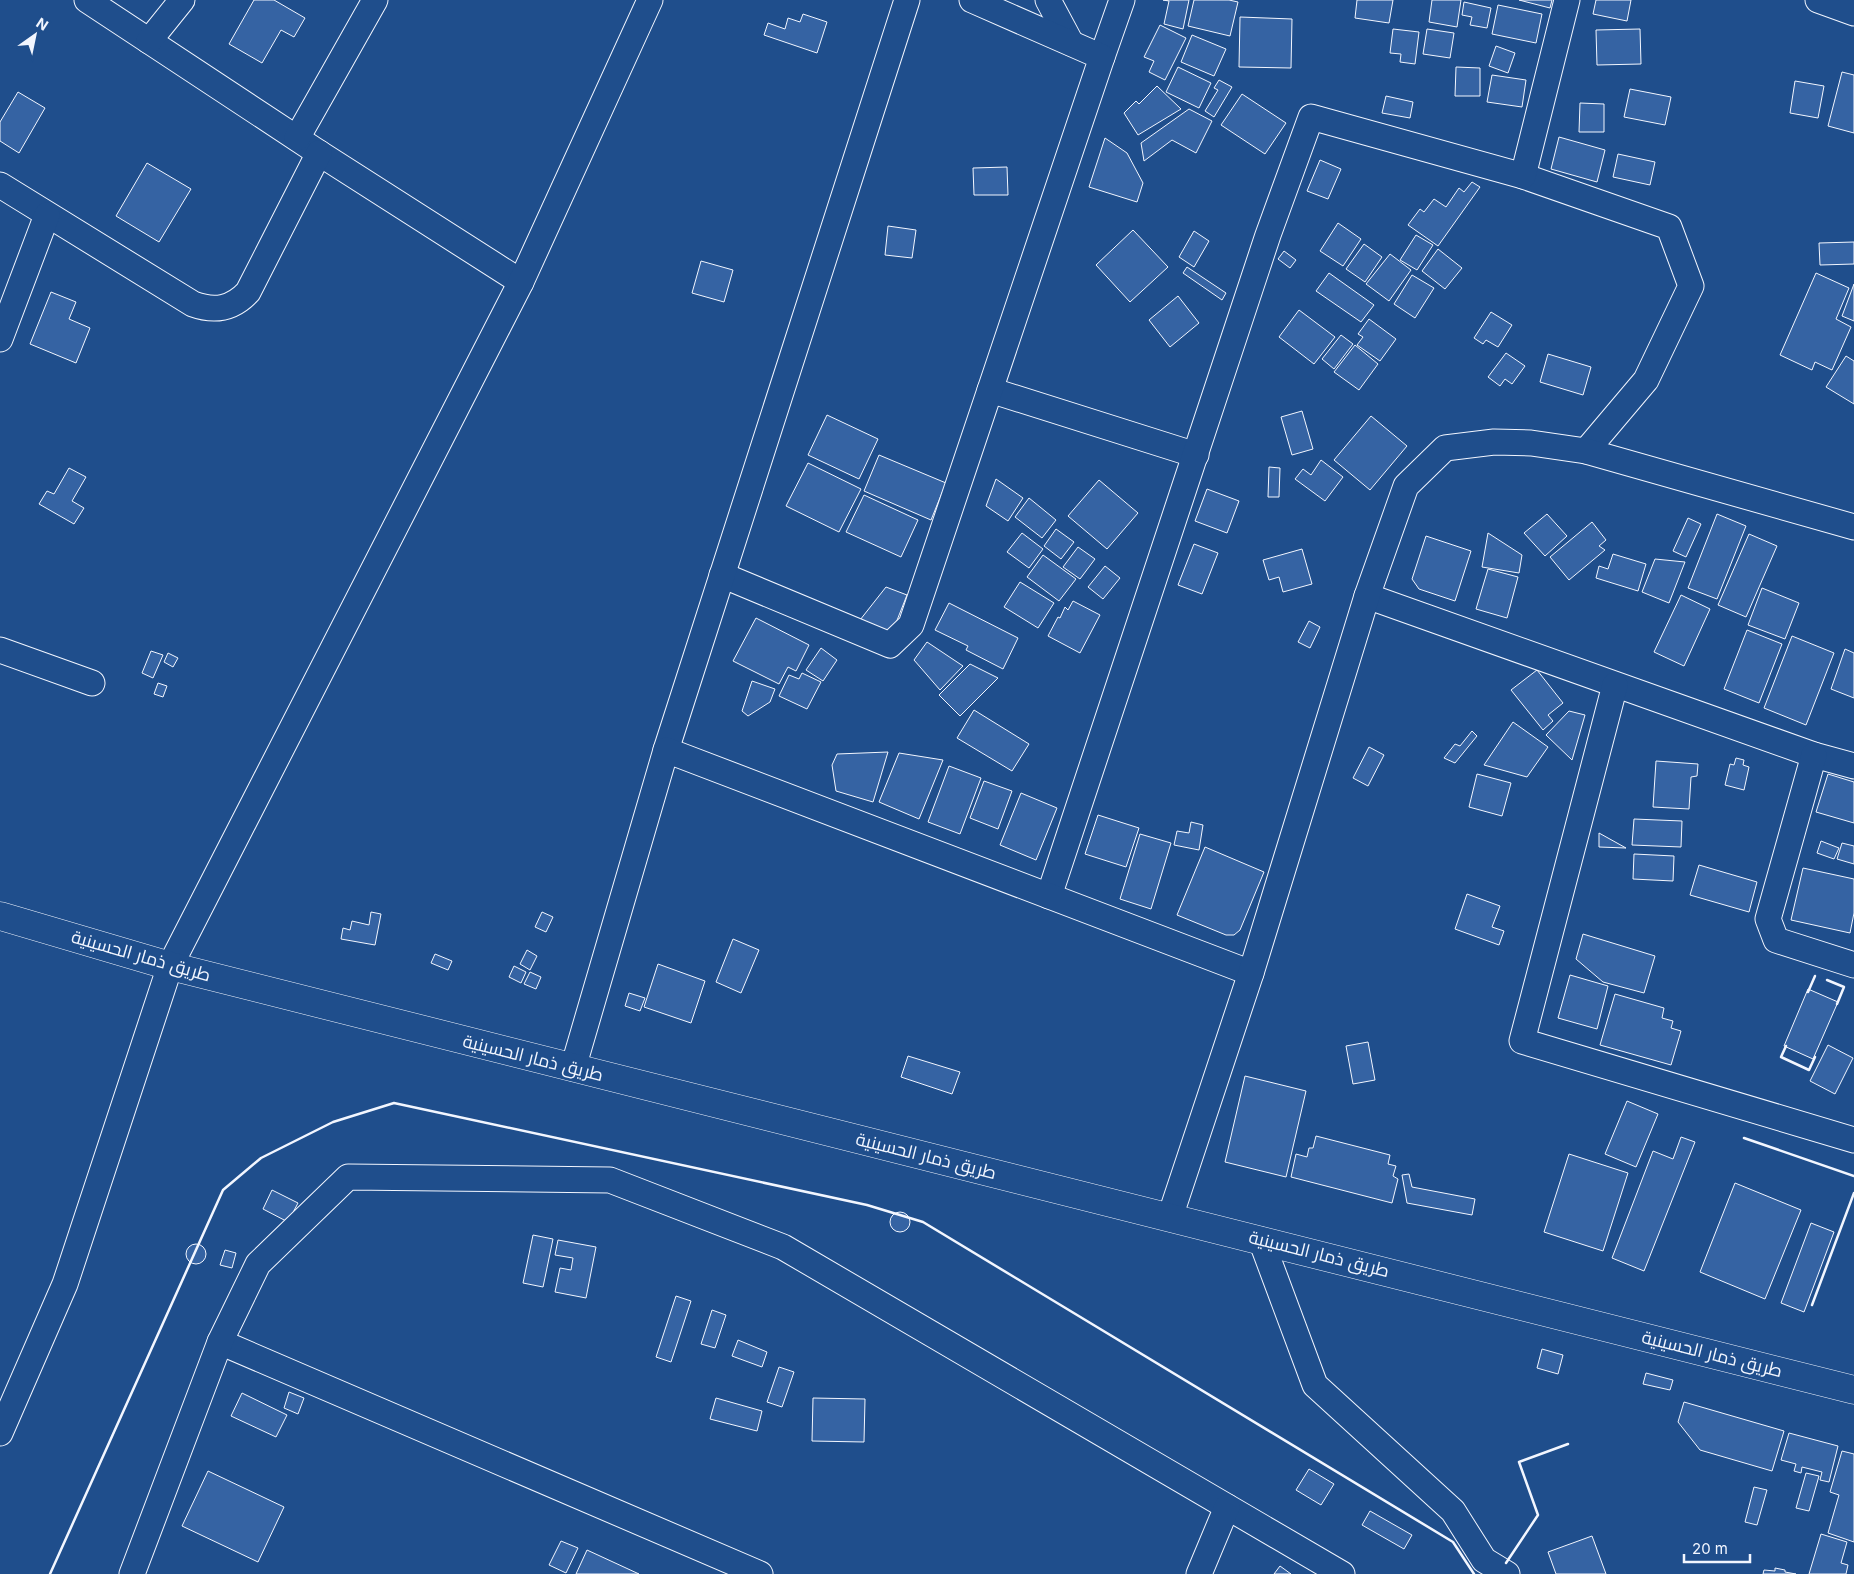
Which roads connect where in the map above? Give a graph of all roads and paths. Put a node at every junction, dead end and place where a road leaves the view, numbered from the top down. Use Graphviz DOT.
graph roads {
  1 [pos="87,0"];
  2 [pos="182,0"];
  3 [pos="375,0"];
  4 [pos="650,0"];
  5 [pos="907,0"];
  6 [pos="972,0"];
  7 [pos="1048,0"];
  8 [pos="1122,0"];
  9 [pos="1566,0"];
  10 [pos="1825,1"];
  11 [pos="1854,12"];
  12 [pos="150,42"];
  13 [pos="1071,43"];
  14 [pos="1102,57"];
  15 [pos="297,138"];
  16 [pos="319,153"];
  17 [pos="1523,176"];
  18 [pos="0,185"];
  19 [pos="47,214"];
  20 [pos="520,282"];
  21 [pos="0,339"];
  22 [pos="990,390"];
  23 [pos="1586,451"];
  24 [pos="1196,455"];
  25 [pos="1854,527"];
  26 [pos="722,575"];
  27 [pos="1367,596"];
  28 [pos="0,650"];
  29 [pos="92,683"];
  30 [pos="1615,685"];
  31 [pos="666,750"];
  32 [pos="1814,756"];
  33 [pos="1854,766"];
  34 [pos="1049,896"];
  35 [pos="0,916"];
  36 [pos="1854,965"];
  37 [pos="170,966"];
  38 [pos="1250,973"];
  39 [pos="573,1068"];
  40 [pos="1854,1140"];
  41 [pos="1170,1217"];
  42 [pos="1261,1240"];
  43 [pos="220,1342"];
  44 [pos="1854,1390"];
  45 [pos="0,1433"];
  46 [pos="1226,1506"];
  47 [pos="132,1574"];
  48 [pos="760,1574"];
  49 [pos="1199,1574"];
  50 [pos="1342,1574"];
  51 [pos="1507,1574"];
  1 -- 12 [label="street"];
  2 -- 12 [label="street"];
  3 -- 15 [label="street"];
  4 -- 20 [label="street"];
  5 -- 26 [label="street"];
  6 -- 13 [label="street"];
  7 -- 13 [label="street"];
  8 -- 14 [label="street"];
  9 -- 17 [label="street"];
  10 -- 11 [label="street"];
  12 -- 15 [label="street"];
  13 -- 14 [label="street"];
  14 -- 22 [label="street"];
  15 -- 16 [label="street"];
  16 -- 19 [label="street"];
  16 -- 20 [label="street"];
  17 -- 23 [label="street"];
  17 -- 24 [label="street"];
  18 -- 19 [label="street"];
  19 -- 21 [label="street"];
  20 -- 37 [label="street"];
  22 -- 24 [label="street"];
  22 -- 26 [label="street"];
  23 -- 25 [label="street"];
  23 -- 27 [label="street"];
  24 -- 34 [label="street"];
  26 -- 31 [label="street"];
  27 -- 30 [label="street"];
  27 -- 38 [label="street"];
  28 -- 29 [label="street"];
  30 -- 32 [label="street"];
  30 -- 40 [label="street"];
  31 -- 34 [label="street"];
  31 -- 39 [label="street"];
  32 -- 33 [label="street"];
  32 -- 36 [label="street"];
  34 -- 38 [label="street"];
  35 -- 37 [label="main road, طريق ذمار الحسينية"];
  37 -- 39 [label="main road, طريق ذمار الحسينية"];
  37 -- 45 [label="street"];
  38 -- 41 [label="street"];
  39 -- 41 [label="main road, طريق ذمار الحسينية"];
  41 -- 42 [label="main road, طريق ذمار الحسينية"];
  42 -- 44 [label="main road, طريق ذمار الحسينية"];
  42 -- 51 [label="street"];
  43 -- 46 [label="street"];
  43 -- 47 [label="street"];
  43 -- 48 [label="street"];
  46 -- 49 [label="street"];
  46 -- 50 [label="street"];
}
